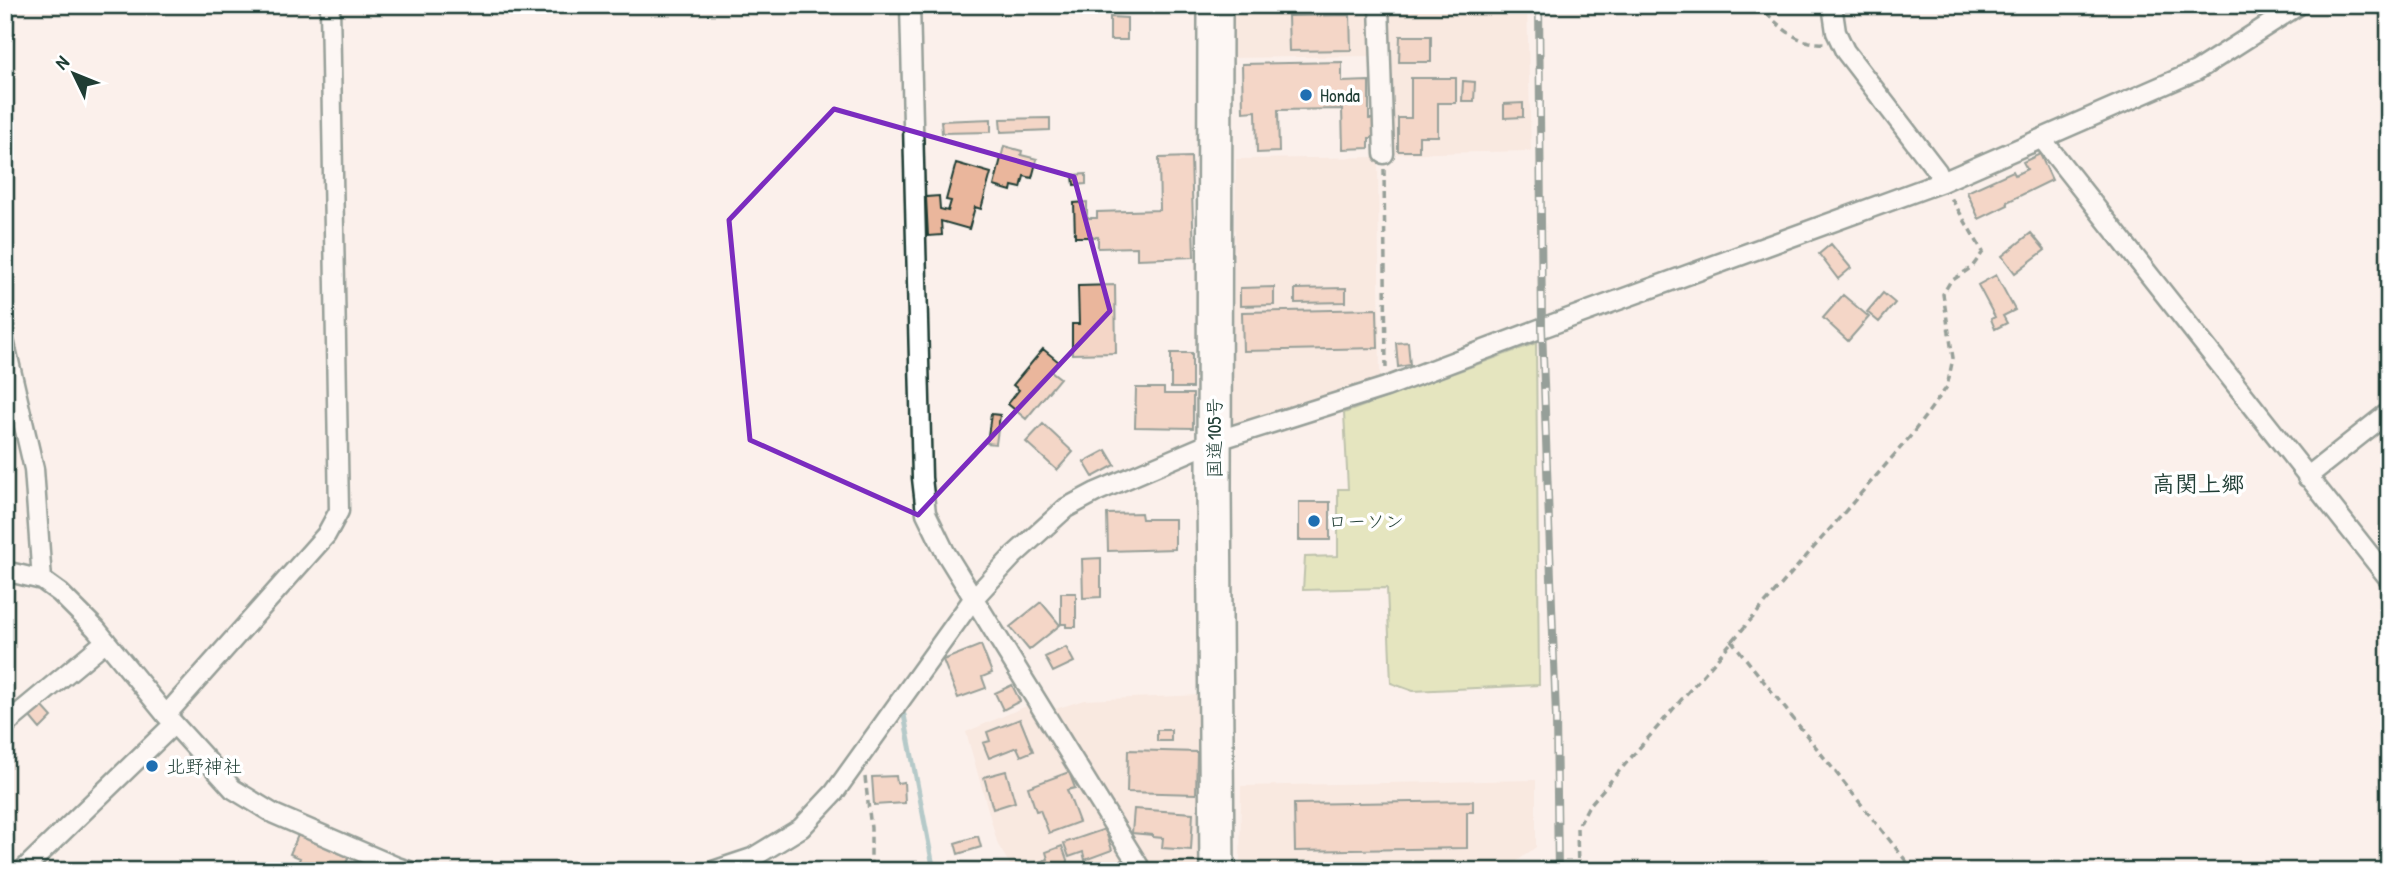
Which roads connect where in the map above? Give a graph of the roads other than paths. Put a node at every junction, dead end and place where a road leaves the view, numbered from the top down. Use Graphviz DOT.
graph roads {
  1 [pos="330,5"];
  2 [pos="910,5"];
  3 [pos="1215,5"];
  4 [pos="1379,5"];
  5 [pos="1832,5"];
  6 [pos="2299,5"];
  7 [pos="2042,139"];
  8 [pos="1384,154"];
  9 [pos="1942,182"];
  10 [pos="5,344"];
  11 [pos="2389,412"];
  12 [pos="1215,441"];
  13 [pos="2307,477"];
  14 [pos="5,571"];
  15 [pos="2389,579"];
  16 [pos="42,580"];
  17 [pos="973,599"];
  18 [pos="106,641"];
  19 [pos="170,719"];
  20 [pos="5,725"];
  21 [pos="22,871"];
  22 [pos="409,871"];
  23 [pos="713,871"];
  24 [pos="1142,871"];
  25 [pos="1217,871"];
  1 -- 19 [label="street"];
  2 -- 17 [label="street"];
  3 -- 12 [label="highway, 国道105号"];
  4 -- 8 [label="street"];
  5 -- 9 [label="street"];
  6 -- 7 [label="street"];
  7 -- 9 [label="street"];
  7 -- 13 [label="street"];
  9 -- 12 [label="street"];
  10 -- 16 [label="street"];
  11 -- 13 [label="street"];
  12 -- 17 [label="street"];
  12 -- 25 [label="highway, 国道105号"];
  13 -- 15 [label="street"];
  14 -- 16 [label="street"];
  16 -- 18 [label="street"];
  17 -- 23 [label="street"];
  17 -- 24 [label="street"];
  18 -- 19 [label="street"];
  18 -- 20 [label="street"];
  19 -- 21 [label="street"];
  19 -- 22 [label="street"];
}
